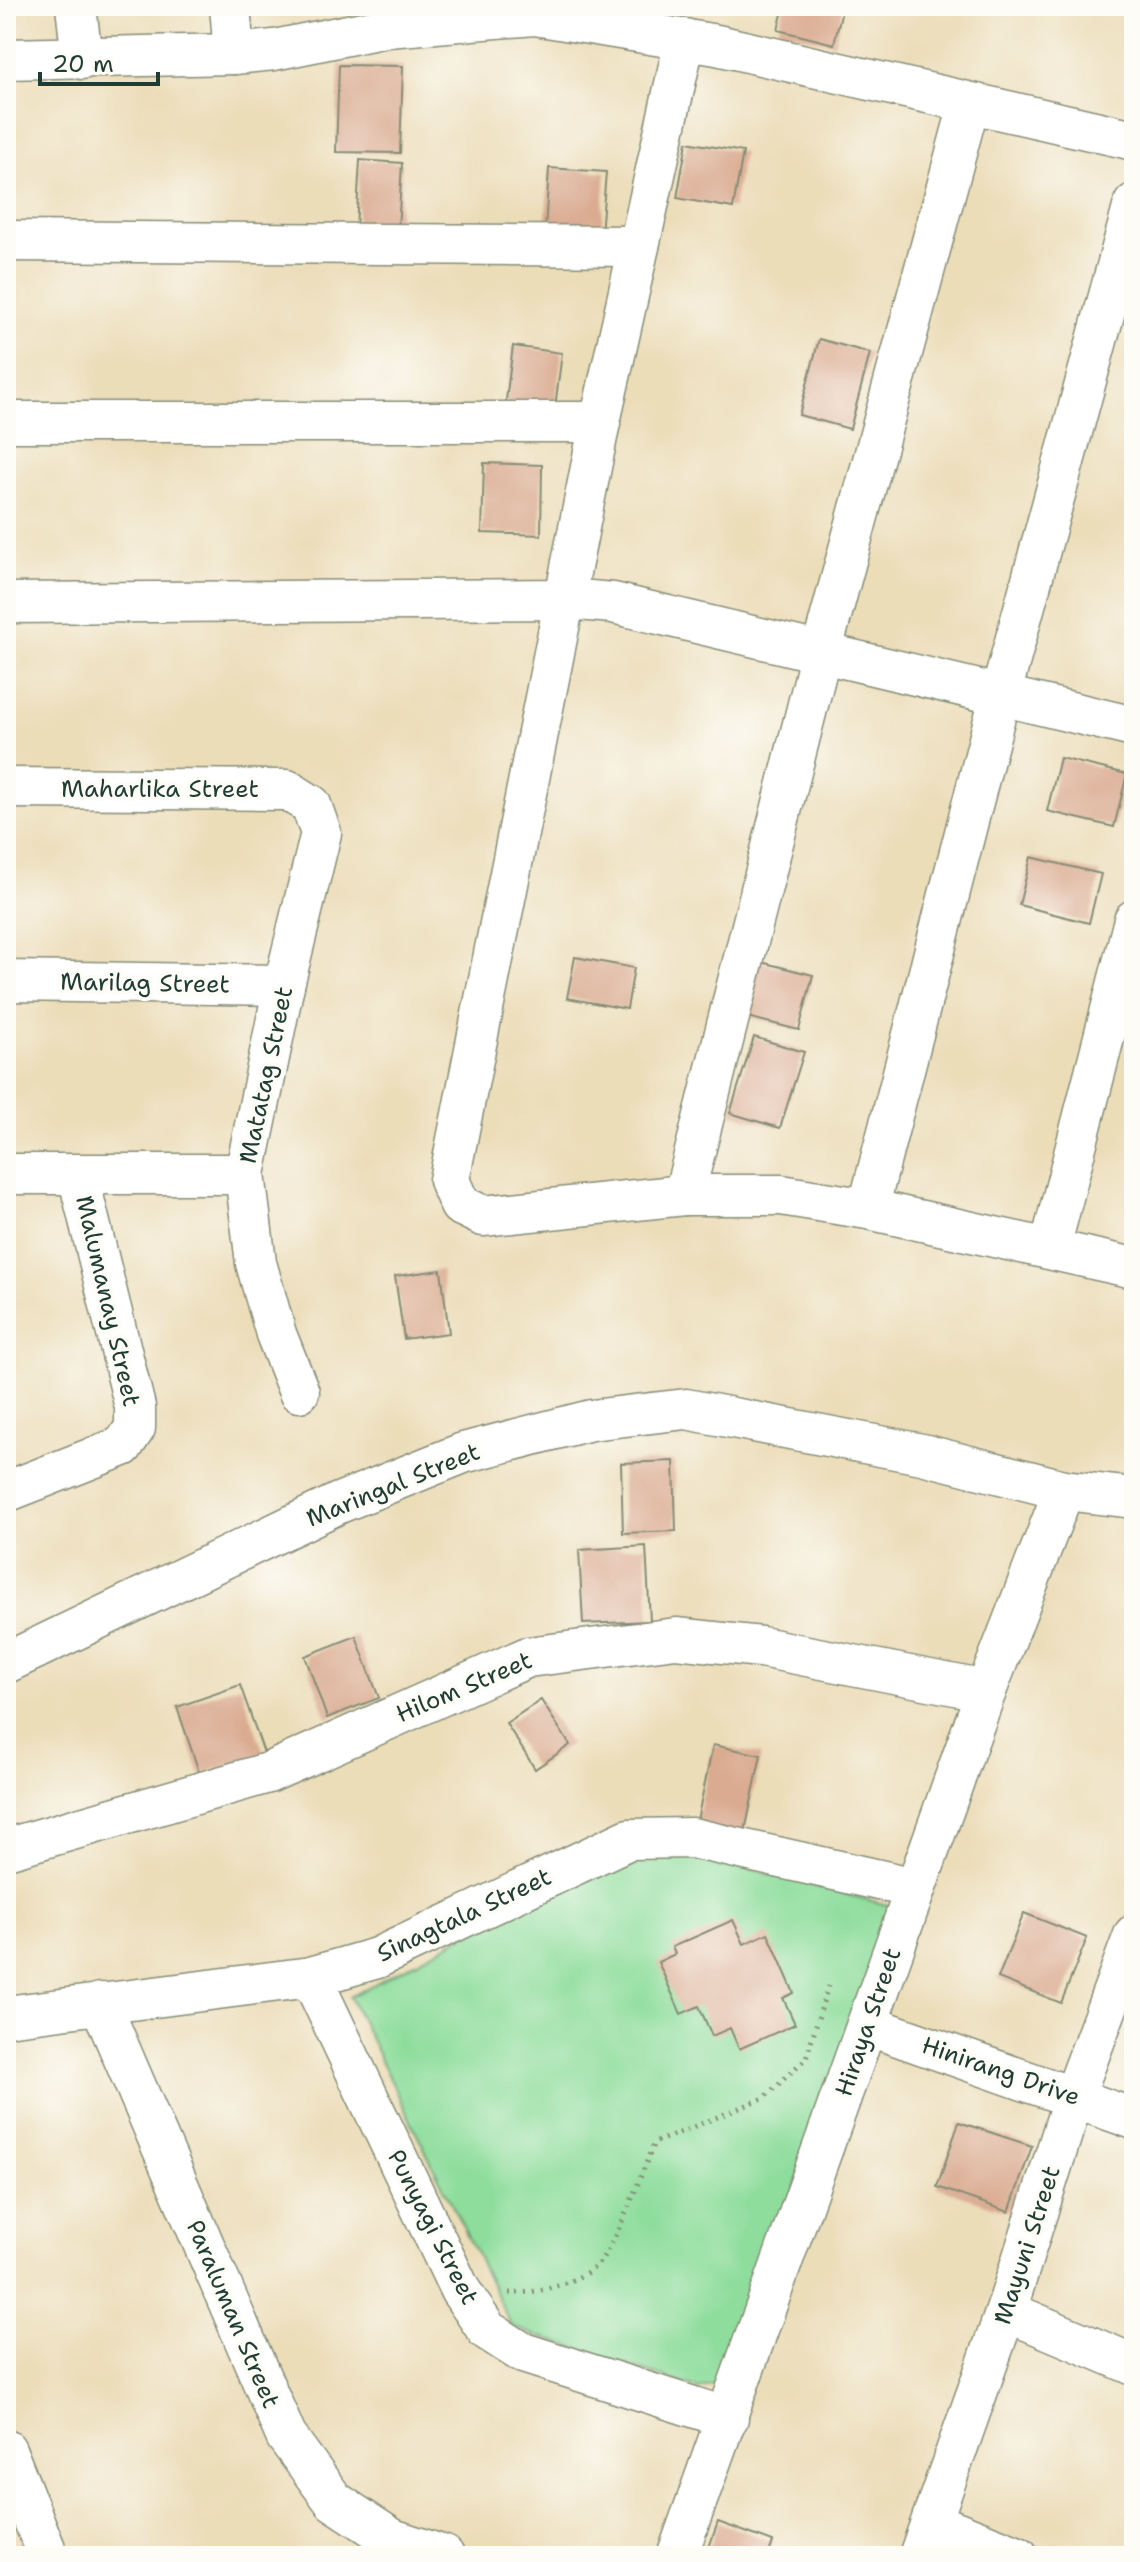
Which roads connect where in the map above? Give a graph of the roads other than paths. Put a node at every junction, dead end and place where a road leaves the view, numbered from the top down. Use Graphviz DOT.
graph roads {
  1 [pos="76,6"];
  2 [pos="230,6"];
  3 [pos="534,11"];
  4 [pos="385,17"];
  5 [pos="685,39"];
  6 [pos="234,54"];
  7 [pos="6,59"];
  8 [pos="82,59"];
  9 [pos="969,105"];
  10 [pos="1134,140"];
  11 [pos="1134,204"];
  12 [pos="6,241"];
  13 [pos="639,246"];
  14 [pos="6,422"];
  15 [pos="600,422"];
  16 [pos="567,599"];
  17 [pos="6,603"];
  18 [pos="821,653"];
  19 [pos="1000,697"];
  20 [pos="1134,727"];
  21 [pos="6,788"];
  22 [pos="311,805"];
  23 [pos="1134,920"];
  24 [pos="6,981"];
  25 [pos="284,985"];
  26 [pos="6,1174"];
  27 [pos="245,1174"];
  28 [pos="78,1175"];
  29 [pos="684,1195"];
  30 [pos="868,1209"];
  31 [pos="1050,1248"];
  32 [pos="1134,1268"];
  33 [pos="299,1392"];
  34 [pos="1064,1490"];
  35 [pos="6,1492"];
  36 [pos="1134,1498"];
  37 [pos="6,1663"];
  38 [pos="986,1691"];
  39 [pos="6,1849"];
  40 [pos="915,1888"];
  41 [pos="1134,1935"];
  42 [pos="311,1977"];
  43 [pos="100,2003"];
  44 [pos="6,2016"];
  45 [pos="867,2025"];
  46 [pos="1074,2096"];
  47 [pos="1134,2119"];
  48 [pos="1006,2311"];
  49 [pos="1134,2365"];
  50 [pos="728,2418"];
  51 [pos="6,2450"];
  52 [pos="926,2539"];
  53 [pos="48,2556"];
  54 [pos="444,2556"];
  55 [pos="677,2556"];
  56 [pos="1018,2556"];
  1 -- 8 [label="street"];
  2 -- 6 [label="street"];
  3 -- 4 [label="street"];
  3 -- 5 [label="street"];
  4 -- 6 [label="street"];
  5 -- 9 [label="street"];
  5 -- 13 [label="street"];
  6 -- 8 [label="street"];
  7 -- 8 [label="street"];
  9 -- 10 [label="street"];
  9 -- 18 [label="street"];
  11 -- 19 [label="street"];
  12 -- 13 [label="street"];
  13 -- 15 [label="street"];
  14 -- 15 [label="street"];
  15 -- 16 [label="street"];
  16 -- 17 [label="street"];
  16 -- 18 [label="street"];
  16 -- 29 [label="street"];
  18 -- 19 [label="street"];
  18 -- 29 [label="street"];
  19 -- 20 [label="street"];
  19 -- 30 [label="street"];
  21 -- 22 [label="street, Maharlika Street"];
  22 -- 25 [label="street, Matatag Street"];
  23 -- 31 [label="street"];
  24 -- 25 [label="street, Marilag Street"];
  25 -- 27 [label="street, Matatag Street"];
  26 -- 28 [label="street"];
  27 -- 28 [label="street"];
  27 -- 33 [label="street, Matatag Street"];
  28 -- 35 [label="street, Malumanay Street"];
  29 -- 30 [label="street"];
  30 -- 31 [label="street"];
  31 -- 32 [label="street"];
  34 -- 36 [label="street, Maringal Street"];
  34 -- 37 [label="street, Maringal Street"];
  34 -- 38 [label="street, Hiraya Street"];
  38 -- 39 [label="street, Hilom Street"];
  38 -- 40 [label="street, Hiraya Street"];
  40 -- 42 [label="street, Sinagtala Street"];
  40 -- 45 [label="street, Hiraya Street"];
  41 -- 46 [label="street, Mayuni Street"];
  42 -- 43 [label="street, Sinagtala Street"];
  42 -- 50 [label="street, Punyagi Street"];
  43 -- 44 [label="street, Sinagtala Street"];
  43 -- 54 [label="street, Paraluman Street"];
  45 -- 46 [label="street, Hinirang Drive"];
  45 -- 50 [label="street, Hiraya Street"];
  46 -- 47 [label="street, Hinirang Drive"];
  46 -- 48 [label="street, Mayuni Street"];
  48 -- 49 [label="street"];
  48 -- 52 [label="street, Mayuni Street"];
  50 -- 55 [label="street, Hiraya Street"];
  51 -- 53 [label="street"];
  52 -- 56 [label="street"];
}
